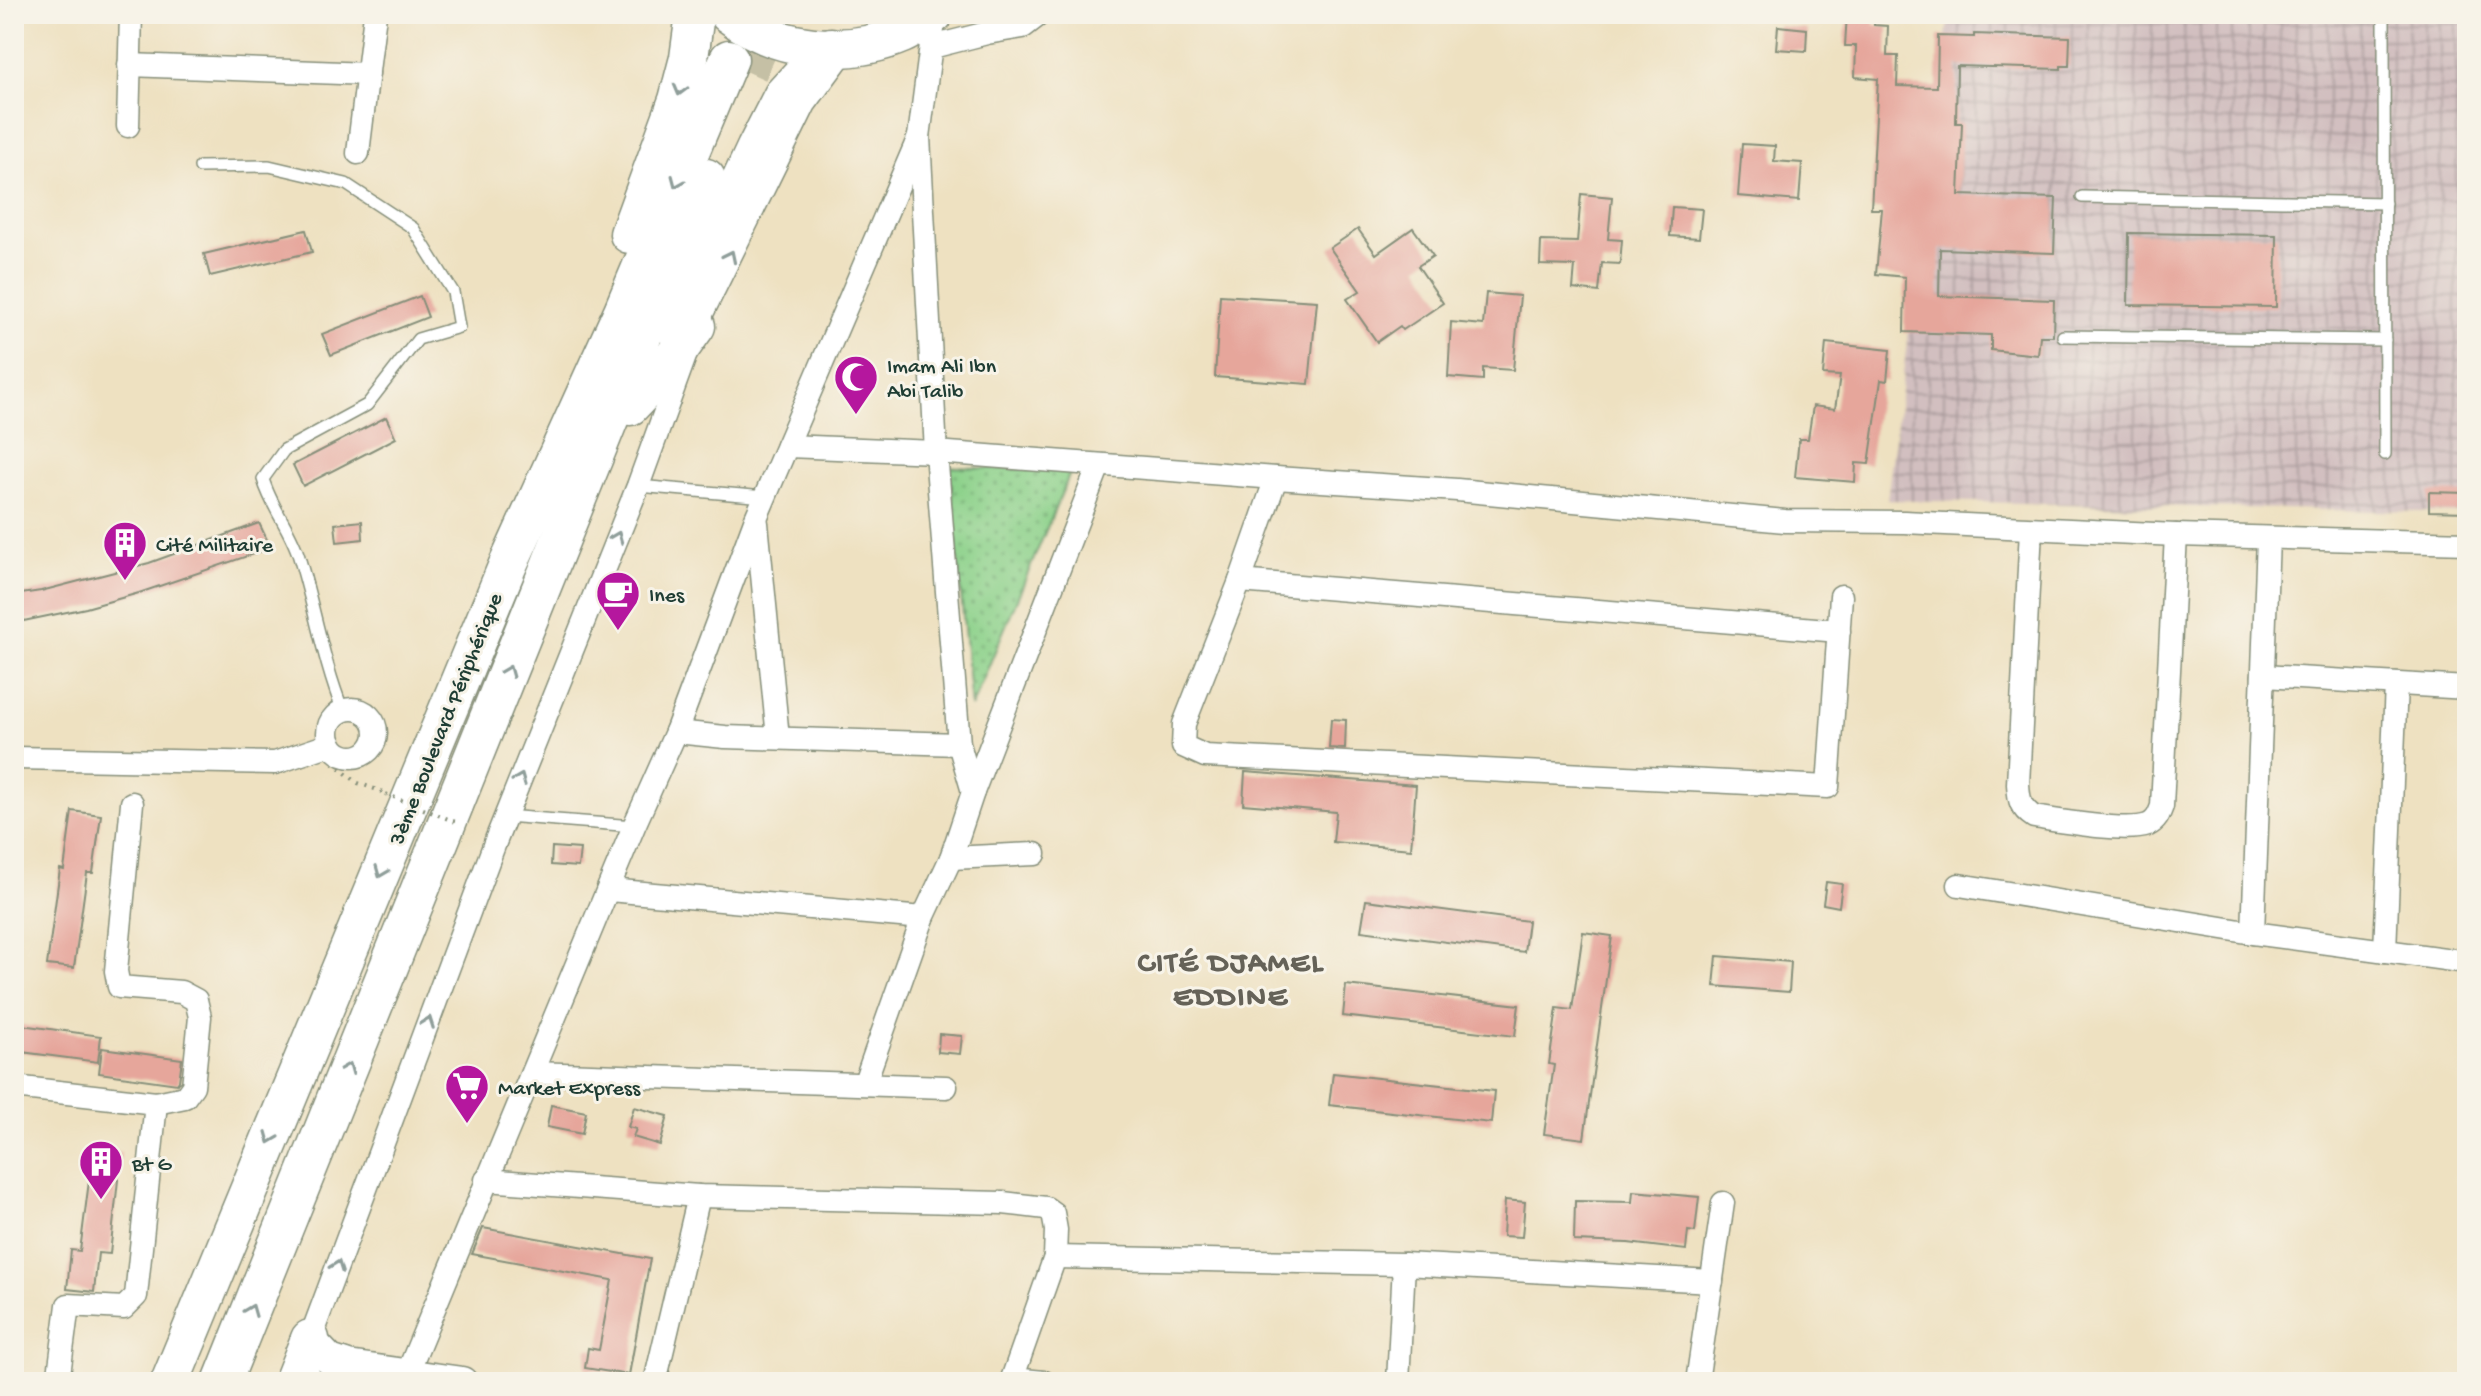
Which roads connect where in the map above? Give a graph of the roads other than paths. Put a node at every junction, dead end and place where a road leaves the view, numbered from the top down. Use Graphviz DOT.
graph roads {
  1 [pos="131,14"];
  2 [pos="375,14"];
  3 [pos="695,14"];
  4 [pos="729,14"];
  5 [pos="1040,14"];
  6 [pos="2384,14"];
  7 [pos="933,25"];
  8 [pos="839,47"];
  9 [pos="129,65"];
  10 [pos="368,74"];
  11 [pos="128,126"];
  12 [pos="919,137"];
  13 [pos="358,153"];
  14 [pos="200,167"];
  15 [pos="2082,197"];
  16 [pos="2385,203"];
  17 [pos="696,326"];
  18 [pos="2063,336"];
  19 [pos="2385,340"];
  20 [pos="630,406"];
  21 [pos="787,446"];
  22 [pos="936,452"];
  23 [pos="2385,454"];
  24 [pos="592,463"];
  25 [pos="1099,465"];
  26 [pos="1276,478"];
  27 [pos="638,486"];
  28 [pos="761,508"];
  29 [pos="2031,529"];
  30 [pos="2176,535"];
  31 [pos="2268,538"];
  32 [pos="2467,543"];
  33 [pos="507,567"];
  34 [pos="1240,581"];
  35 [pos="1841,596"];
  36 [pos="1839,631"];
  37 [pos="2263,676"];
  38 [pos="2396,684"];
  39 [pos="2467,688"];
  40 [pos="343,711"];
  41 [pos="676,732"];
  42 [pos="778,738"];
  43 [pos="331,744"];
  44 [pos="959,744"];
  45 [pos="14,758"];
  46 [pos="973,792"];
  47 [pos="132,803"];
  48 [pos="505,816"];
  49 [pos="634,826"];
  50 [pos="1035,854"];
  51 [pos="951,858"];
  52 [pos="1959,885"];
  53 [pos="609,890"];
  54 [pos="923,918"];
  55 [pos="2253,933"];
  56 [pos="2385,951"];
  57 [pos="2467,962"];
  58 [pos="533,1073"];
  59 [pos="865,1082"];
  60 [pos="14,1087"];
  61 [pos="946,1087"];
  62 [pos="156,1103"];
  63 [pos="486,1180"];
  64 [pos="699,1196"];
  65 [pos="1723,1203"];
  66 [pos="1055,1257"];
  67 [pos="1404,1264"];
  68 [pos="1712,1281"];
  69 [pos="326,1366"];
  70 [pos="407,1374"];
  71 [pos="1012,1381"];
  72 [pos="58,1382"];
  73 [pos="170,1382"];
  74 [pos="222,1382"];
  75 [pos="293,1382"];
  76 [pos="462,1382"];
  77 [pos="655,1382"];
  78 [pos="1044,1382"];
  79 [pos="1398,1382"];
  80 [pos="1697,1382"];
  1 -- 9 [label="street"];
  2 -- 10 [label="street"];
  3 -- 33 [label="highway, one-way"];
  4 -- 8 [label="highway"];
  5 -- 7 [label="street"];
  6 -- 16 [label="lane"];
  7 -- 8 [label="highway"];
  7 -- 12 [label="street"];
  17 -- 8 [label="street, one-way"];
  8 -- 20 [label="highway"];
  9 -- 10 [label="street"];
  9 -- 11 [label="street"];
  10 -- 13 [label="street"];
  12 -- 21 [label="street"];
  12 -- 22 [label="street"];
  14 -- 40 [label="lane"];
  15 -- 16 [label="lane"];
  16 -- 19 [label="lane"];
  17 -- 20 [label="highway"];
  17 -- 27 [label="street"];
  18 -- 19 [label="lane"];
  19 -- 23 [label="lane"];
  20 -- 24 [label="highway"];
  21 -- 22 [label="street"];
  21 -- 28 [label="street"];
  22 -- 25 [label="street"];
  22 -- 44 [label="street"];
  24 -- 33 [label="highway, 3ème Boulevard Périphérique, one-way"];
  74 -- 24 [label="highway, 3ème Boulevard Périphérique, one-way"];
  25 -- 26 [label="street"];
  25 -- 46 [label="street"];
  26 -- 29 [label="street"];
  26 -- 34 [label="street"];
  27 -- 28 [label="lane"];
  48 -- 27 [label="street, one-way"];
  28 -- 41 [label="street"];
  28 -- 42 [label="street"];
  29 -- 30 [label="street"];
  29 -- 30 [label="street"];
  30 -- 31 [label="street"];
  31 -- 32 [label="street"];
  31 -- 37 [label="street"];
  33 -- 73 [label="highway, 3ème Boulevard Périphérique, one-way"];
  34 -- 36 [label="street"];
  34 -- 36 [label="street"];
  35 -- 36 [label="street"];
  37 -- 38 [label="street"];
  37 -- 55 [label="street"];
  38 -- 39 [label="street"];
  38 -- 56 [label="street"];
  40 -- 43 [label="street"];
  40 -- 43 [label="street"];
  41 -- 42 [label="street"];
  41 -- 49 [label="street"];
  42 -- 44 [label="street"];
  43 -- 45 [label="street"];
  44 -- 46 [label="street"];
  46 -- 51 [label="street"];
  47 -- 62 [label="street"];
  48 -- 49 [label="lane"];
  69 -- 48 [label="street, one-way"];
  49 -- 53 [label="street"];
  50 -- 51 [label="street"];
  51 -- 54 [label="street"];
  52 -- 55 [label="street"];
  53 -- 54 [label="street"];
  53 -- 58 [label="street"];
  54 -- 59 [label="street"];
  55 -- 56 [label="street"];
  56 -- 57 [label="street"];
  58 -- 59 [label="street"];
  58 -- 63 [label="street"];
  59 -- 61 [label="street"];
  60 -- 62 [label="street"];
  62 -- 72 [label="street"];
  63 -- 64 [label="street"];
  63 -- 70 [label="street"];
  64 -- 66 [label="street"];
  64 -- 77 [label="street"];
  65 -- 68 [label="street"];
  66 -- 67 [label="street"];
  66 -- 71 [label="street"];
  67 -- 68 [label="street"];
  67 -- 79 [label="street"];
  68 -- 80 [label="street"];
  69 -- 70 [label="street"];
  69 -- 75 [label="highway"];
  70 -- 76 [label="street"];
  71 -- 78 [label="street"];
}
